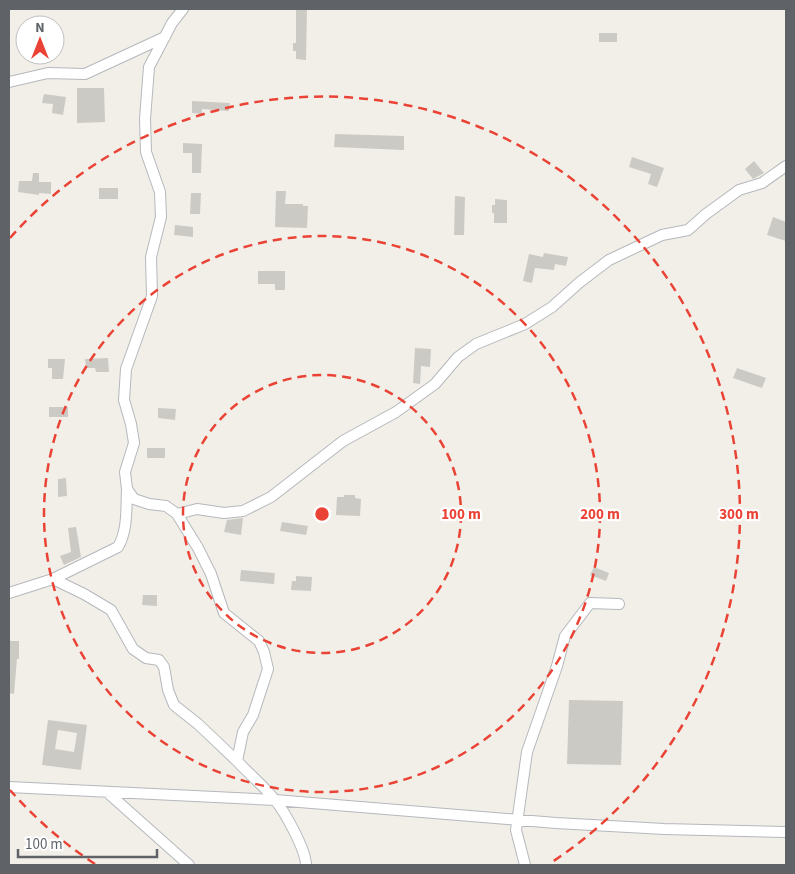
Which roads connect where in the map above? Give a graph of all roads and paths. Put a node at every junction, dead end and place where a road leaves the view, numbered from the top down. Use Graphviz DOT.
graph roads {
  1 [pos="183,9"];
  2 [pos="165,37"];
  3 [pos="9,82"];
  4 [pos="786,166"];
  5 [pos="127,489"];
  6 [pos="177,514"];
  7 [pos="53,579"];
  8 [pos="9,593"];
  9 [pos="619,604"];
  10 [pos="237,761"];
  11 [pos="9,787"];
  12 [pos="107,792"];
  13 [pos="275,800"];
  14 [pos="518,820"];
  15 [pos="786,832"];
  16 [pos="189,865"];
  17 [pos="306,865"];
  18 [pos="525,865"];
  1 -- 2 [label="street"];
  2 -- 3 [label="street"];
  2 -- 5 [label="street"];
  4 -- 6 [label="street"];
  5 -- 6 [label="street"];
  5 -- 7 [label="street"];
  6 -- 10 [label="street"];
  7 -- 8 [label="street"];
  7 -- 10 [label="street"];
  9 -- 14 [label="street"];
  10 -- 13 [label="street"];
  11 -- 12 [label="street"];
  12 -- 13 [label="street"];
  12 -- 16 [label="street"];
  13 -- 14 [label="street"];
  13 -- 17 [label="street"];
  14 -- 15 [label="street"];
  14 -- 18 [label="street"];
}
